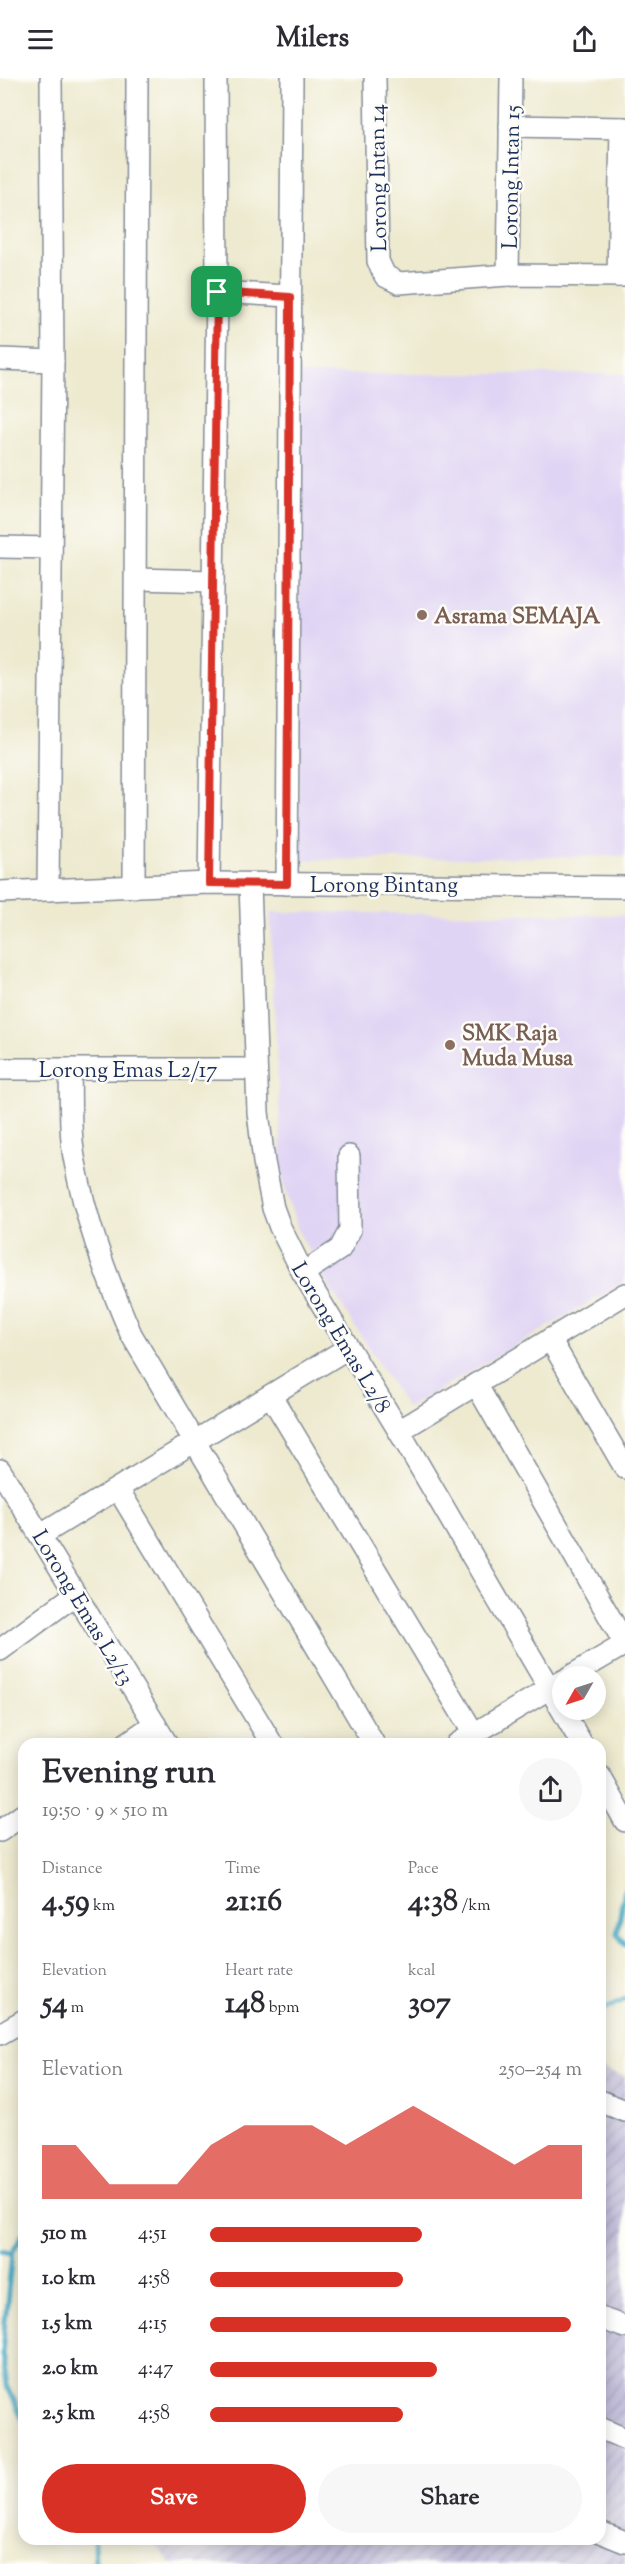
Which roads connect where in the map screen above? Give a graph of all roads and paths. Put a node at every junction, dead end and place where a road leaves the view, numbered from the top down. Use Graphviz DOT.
graph roads {
  1 [pos="51,78"];
  2 [pos="137,78"];
  3 [pos="216,78"];
  4 [pos="292,78"];
  5 [pos="375,78"];
  6 [pos="511,78"];
  7 [pos="510,126"];
  8 [pos="623,128"];
  9 [pos="622,198"];
  10 [pos="508,275"];
  11 [pos="622,276"];
  12 [pos="217,292"];
  13 [pos="290,297"];
  14 [pos="0,358"];
  15 [pos="53,361"];
  16 [pos="0,547"];
  17 [pos="51,548"];
  18 [pos="136,579"];
  19 [pos="213,581"];
  20 [pos="209,883"];
  21 [pos="250,884"];
  22 [pos="287,884"];
  23 [pos="134,887"];
  24 [pos="625,887"];
  25 [pos="48,890"];
  26 [pos="0,892"];
  27 [pos="0,1069"];
  28 [pos="70,1069"];
  29 [pos="256,1069"];
  30 [pos="350,1156"];
  31 [pos="303,1273"];
  32 [pos="625,1294"];
  33 [pos="550,1339"];
  34 [pos="348,1348"];
  35 [pos="476,1384"];
  36 [pos="271,1396"];
  37 [pos="399,1431"];
  38 [pos="195,1443"];
  39 [pos="625,1468"];
  40 [pos="0,1470"];
  41 [pos="118,1489"];
  42 [pos="40,1535"];
  43 [pos="76,1594"];
  44 [pos="625,1644"];
  45 [pos="0,1650"];
  46 [pos="588,1666"];
  47 [pos="552,1678"];
  48 [pos="552,1686"];
  49 [pos="572,1720"];
  50 [pos="155,1724"];
  51 [pos="135,1738"];
  52 [pos="163,1738"];
  53 [pos="268,1738"];
  54 [pos="370,1738"];
  55 [pos="465,1738"];
  56 [pos="468,1738"];
  57 [pos="579,1738"];
  58 [pos="606,1790"];
  59 [pos="18,1818"];
  60 [pos="625,1821"];
  61 [pos="0,1831"];
  62 [pos="18,2024"];
  63 [pos="0,2034"];
  64 [pos="606,2103"];
  65 [pos="625,2111"];
  66 [pos="606,2320"];
  67 [pos="625,2327"];
  68 [pos="606,2431"];
  69 [pos="625,2439"];
  70 [pos="606,2534"];
  71 [pos="625,2542"];
  1 -- 15 [label="street"];
  2 -- 18 [label="street"];
  3 -- 12 [label="street"];
  4 -- 13 [label="street"];
  5 -- 10 [label="street, Lorong Intan 14"];
  6 -- 7 [label="street, Lorong Intan 15"];
  7 -- 8 [label="street"];
  7 -- 10 [label="street, Lorong Intan 15"];
  8 -- 9 [label="street"];
  9 -- 11 [label="street"];
  10 -- 11 [label="street"];
  12 -- 13 [label="street"];
  12 -- 19 [label="street"];
  13 -- 22 [label="street"];
  14 -- 15 [label="street"];
  15 -- 17 [label="street"];
  16 -- 17 [label="street"];
  17 -- 25 [label="street"];
  18 -- 19 [label="street"];
  18 -- 23 [label="street"];
  19 -- 20 [label="street"];
  20 -- 21 [label="street, Lorong Bintang"];
  20 -- 23 [label="street, Lorong Bintang"];
  21 -- 22 [label="street, Lorong Bintang"];
  21 -- 29 [label="street, Lorong Emas L2/8"];
  22 -- 24 [label="street, Lorong Bintang"];
  23 -- 25 [label="street, Lorong Bintang"];
  25 -- 26 [label="street, Lorong Bintang"];
  27 -- 28 [label="street, Lorong Emas L2/17"];
  28 -- 29 [label="street, Lorong Emas L2/17"];
  28 -- 38 [label="street"];
  29 -- 31 [label="street, Lorong Emas L2/8"];
  30 -- 31 [label="street"];
  31 -- 34 [label="street, Lorong Emas L2/8"];
  32 -- 33 [label="street"];
  33 -- 35 [label="street"];
  33 -- 39 [label="street"];
  34 -- 36 [label="street"];
  34 -- 37 [label="street, Lorong Emas L2/8"];
  35 -- 37 [label="street"];
  35 -- 44 [label="street"];
  36 -- 38 [label="street"];
  36 -- 55 [label="street"];
  37 -- 47 [label="street, Lorong Emas L2/8"];
  38 -- 41 [label="street"];
  38 -- 54 [label="street"];
  40 -- 42 [label="street, Lorong Emas L2/13"];
  41 -- 42 [label="street"];
  41 -- 53 [label="street"];
  42 -- 43 [label="street, Lorong Emas L2/13"];
  43 -- 45 [label="street"];
  43 -- 50 [label="street, Lorong Emas L2/13"];
  44 -- 46 [label="street"];
  48 -- 56 [label="street"];
  49 -- 57 [label="street, Lorong Emas L2/8"];
  50 -- 51 [label="street"];
  50 -- 52 [label="street, Lorong Emas L2/13"];
  58 -- 60 [label="street"];
  59 -- 61 [label="street"];
  62 -- 63 [label="street"];
  64 -- 65 [label="street"];
  66 -- 67 [label="street"];
  68 -- 69 [label="street"];
  70 -- 71 [label="street"];
}
